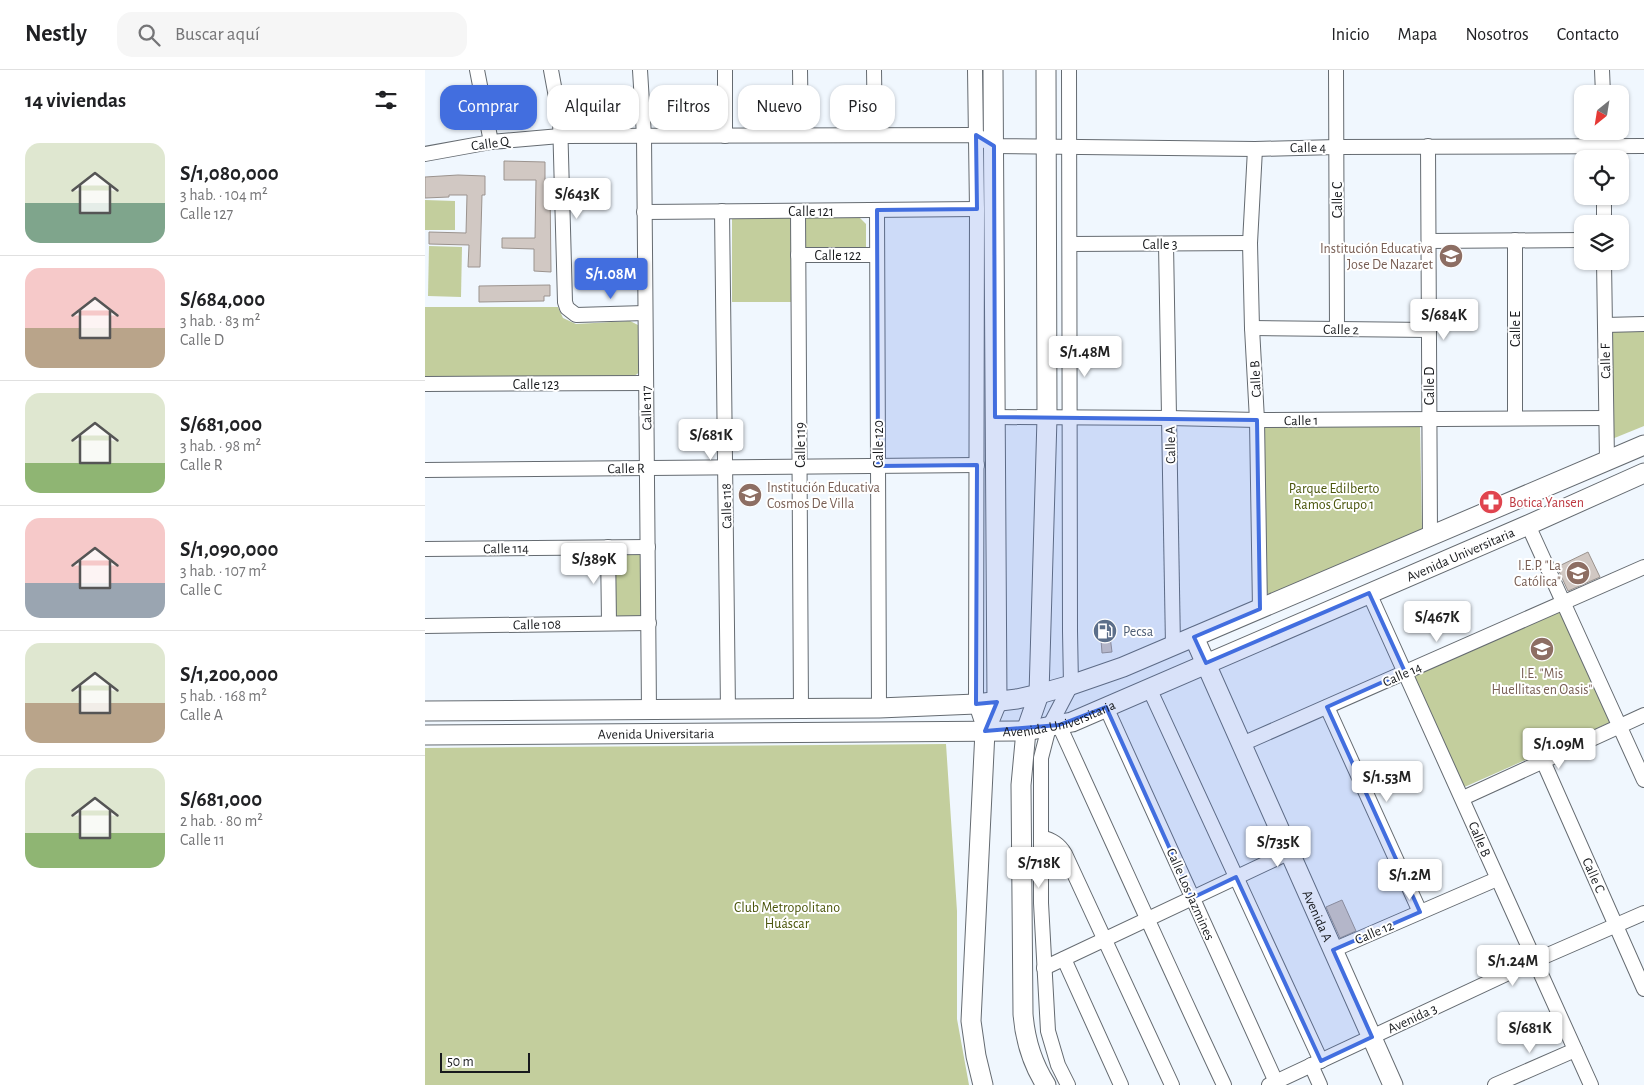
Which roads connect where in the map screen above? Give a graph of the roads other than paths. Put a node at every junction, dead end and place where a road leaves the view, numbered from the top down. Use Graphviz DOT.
graph roads {
  1 [pos="477,70"];
  2 [pos="551,70"];
  3 [pos="725,70"];
  4 [pos="800,70"];
  5 [pos="874,70"];
  6 [pos="975,70"];
  7 [pos="993,70"];
  8 [pos="1046,70"];
  9 [pos="1069,70"];
  10 [pos="1336,70"];
  11 [pos="1602,70"];
  12 [pos="639,74"];
  13 [pos="1603,85"];
  14 [pos="801,135"];
  15 [pos="875,135"];
  16 [pos="976,135"];
  17 [pos="560,136"];
  18 [pos="643,136"];
  19 [pos="725,136"];
  20 [pos="491,142"];
  21 [pos="1603,145"];
  22 [pos="993,146"];
  23 [pos="1046,146"];
  24 [pos="1070,146"];
  25 [pos="1428,146"];
  26 [pos="1644,146"];
  27 [pos="1337,147"];
  28 [pos="1255,149"];
  29 [pos="425,154"];
  30 [pos="977,209"];
  31 [pos="877,210"];
  32 [pos="798,211"];
  33 [pos="644,212"];
  34 [pos="722,212"];
  35 [pos="1515,240"];
  36 [pos="1574,240"];
  37 [pos="1429,241"];
  38 [pos="1250,243"];
  39 [pos="1070,244"];
  40 [pos="1166,244"];
  41 [pos="798,255"];
  42 [pos="877,255"];
  43 [pos="1604,270"];
  44 [pos="645,313"];
  45 [pos="1644,324"];
  46 [pos="1605,325"];
  47 [pos="1252,328"];
  48 [pos="1337,329"];
  49 [pos="1429,330"];
  50 [pos="646,383"];
  51 [pos="425,384"];
  52 [pos="995,418"];
  53 [pos="1047,418"];
  54 [pos="1070,418"];
  55 [pos="1169,418"];
  56 [pos="1429,418"];
  57 [pos="1515,418"];
  58 [pos="1606,418"];
  59 [pos="1257,420"];
  60 [pos="1644,445"];
  61 [pos="1607,461"];
  62 [pos="977,465"];
  63 [pos="878,466"];
  64 [pos="725,467"];
  65 [pos="800,467"];
  66 [pos="647,468"];
  67 [pos="425,470"];
  68 [pos="1644,473"];
  69 [pos="1528,525"];
  70 [pos="1430,536"];
  71 [pos="608,547"];
  72 [pos="648,547"];
  73 [pos="425,549"];
  74 [pos="1643,570"];
  75 [pos="1369,593"];
  76 [pos="1563,602"];
  77 [pos="1260,609"];
  78 [pos="609,623"];
  79 [pos="649,623"];
  80 [pos="425,626"];
  81 [pos="1194,637"];
  82 [pos="1173,646"];
  83 [pos="1206,663"];
  84 [pos="1405,672"];
  85 [pos="1071,685"];
  86 [pos="1149,688"];
  87 [pos="1039,694"];
  88 [pos="997,702"];
  89 [pos="976,704"];
  90 [pos="1105,707"];
  91 [pos="1327,707"];
  92 [pos="879,708"];
  93 [pos="801,709"];
  94 [pos="649,710"];
  95 [pos="728,710"];
  96 [pos="425,711"];
  97 [pos="1644,715"];
  98 [pos="1054,726"];
  99 [pos="1620,726"];
  100 [pos="985,731"];
  101 [pos="1026,731"];
  102 [pos="425,734"];
  103 [pos="1242,744"];
  104 [pos="1543,761"];
  105 [pos="1644,780"];
  106 [pos="1463,798"];
  107 [pos="1041,837"];
  108 [pos="1290,852"];
  109 [pos="1236,877"];
  110 [pos="1497,879"];
  111 [pos="1192,898"];
  112 [pos="1420,912"];
  113 [pos="1644,914"];
  114 [pos="1147,920"];
  115 [pos="1617,926"];
  116 [pos="1105,939"];
  117 [pos="1333,950"];
  118 [pos="1064,959"];
  119 [pos="1534,961"];
  120 [pos="1044,968"];
  121 [pos="1644,989"];
  122 [pos="1372,1037"];
  123 [pos="1575,1050"];
  124 [pos="1316,1063"];
  125 [pos="1272,1083"];
  126 [pos="983,1085"];
  127 [pos="1046,1085"];
  128 [pos="1067,1085"];
  129 [pos="1121,1085"];
  130 [pos="1172,1085"];
  131 [pos="1223,1085"];
  132 [pos="1320,1085"];
  133 [pos="1393,1085"];
  134 [pos="1495,1085"];
  135 [pos="1591,1085"];
  1 -- 20 [label="street"];
  2 -- 17 [label="street"];
  3 -- 19 [label="street"];
  4 -- 14 [label="street"];
  5 -- 15 [label="street"];
  6 -- 16 [label="street"];
  7 -- 22 [label="street"];
  8 -- 23 [label="street"];
  9 -- 24 [label="street"];
  10 -- 27 [label="street, Calle C"];
  11 -- 13 [label="street"];
  12 -- 18 [label="street, Calle 117"];
  14 -- 15 [label="street, Calle Q"];
  14 -- 19 [label="street, Calle Q"];
  15 -- 16 [label="street, Calle Q"];
  16 -- 22 [label="street"];
  16 -- 30 [label="street"];
  17 -- 18 [label="street, Calle Q"];
  17 -- 20 [label="street, Calle Q"];
  17 -- 44 [label="street"];
  18 -- 19 [label="street, Calle Q"];
  18 -- 33 [label="street, Calle 117"];
  20 -- 29 [label="street, Calle Q"];
  21 -- 25 [label="street, Calle 4"];
  21 -- 26 [label="street, Calle 4"];
  22 -- 23 [label="street, Calle 4"];
  22 -- 52 [label="street"];
  23 -- 24 [label="street, Calle 4"];
  23 -- 53 [label="street"];
  24 -- 28 [label="street, Calle 4"];
  24 -- 39 [label="street"];
  25 -- 27 [label="street, Calle 4"];
  25 -- 37 [label="street, Calle D"];
  27 -- 28 [label="street, Calle 4"];
  27 -- 48 [label="street, Calle C"];
  28 -- 38 [label="street, Calle B"];
  30 -- 31 [label="street, Calle 121"];
  30 -- 62 [label="street"];
  31 -- 32 [label="street, Calle 121"];
  31 -- 42 [label="street, Calle 120"];
  32 -- 34 [label="street, Calle 121"];
  32 -- 41 [label="street, Calle 119"];
  33 -- 34 [label="street, Calle 121"];
  33 -- 44 [label="street, Calle 117"];
  34 -- 64 [label="street, Calle 118"];
  35 -- 36 [label="street"];
  35 -- 37 [label="street"];
  35 -- 57 [label="street, Calle E"];
  37 -- 49 [label="street, Calle D"];
  38 -- 40 [label="street, Calle 3"];
  38 -- 47 [label="street, Calle B"];
  39 -- 40 [label="street, Calle 3"];
  39 -- 54 [label="street"];
  40 -- 55 [label="street, Calle A"];
  41 -- 42 [label="street, Calle 122"];
  41 -- 65 [label="street, Calle 119"];
  42 -- 63 [label="street, Calle 120"];
  43 -- 46 [label="street, Calle F"];
  44 -- 50 [label="street, Calle 117"];
  45 -- 46 [label="street"];
  46 -- 58 [label="street, Calle F"];
  47 -- 48 [label="street, Calle 2"];
  47 -- 59 [label="street, Calle B"];
  48 -- 49 [label="street, Calle 2"];
  49 -- 56 [label="street, Calle D"];
  50 -- 51 [label="street, Calle 123"];
  50 -- 66 [label="street, Calle 117"];
  52 -- 53 [label="street, Calle 1"];
  52 -- 88 [label="street"];
  53 -- 54 [label="street, Calle 1"];
  53 -- 87 [label="street"];
  54 -- 55 [label="street, Calle 1"];
  54 -- 85 [label="street"];
  55 -- 59 [label="street, Calle 1"];
  55 -- 82 [label="street, Calle A"];
  56 -- 57 [label="street, Calle 1"];
  56 -- 59 [label="street, Calle 1"];
  56 -- 70 [label="street, Calle D"];
  57 -- 58 [label="street, Calle 1"];
  58 -- 61 [label="street, Calle F"];
  59 -- 77 [label="street, Calle B"];
  60 -- 61 [label="street, Avenida Universitaria"];
  61 -- 70 [label="street, Avenida Universitaria"];
  62 -- 63 [label="street, Calle R"];
  62 -- 89 [label="street"];
  63 -- 65 [label="street, Calle R"];
  63 -- 92 [label="street, Calle 120"];
  64 -- 65 [label="street, Calle R"];
  64 -- 66 [label="street, Calle R"];
  64 -- 95 [label="street, Calle 118"];
  65 -- 93 [label="street, Calle 119"];
  66 -- 67 [label="street, Calle R"];
  66 -- 72 [label="street, Calle 117"];
  68 -- 69 [label="street, Avenida Universitaria"];
  69 -- 75 [label="street, Avenida Universitaria"];
  69 -- 76 [label="street"];
  70 -- 77 [label="street, Avenida Universitaria"];
  71 -- 72 [label="street, Calle 114"];
  71 -- 73 [label="street, Calle 114"];
  71 -- 78 [label="street"];
  72 -- 79 [label="street, Calle 117"];
  74 -- 76 [label="street, Calle 14"];
  75 -- 83 [label="street, Avenida Universitaria"];
  75 -- 84 [label="street, Calle B"];
  76 -- 84 [label="street, Calle 14"];
  76 -- 99 [label="street"];
  77 -- 81 [label="street, Avenida Universitaria"];
  78 -- 79 [label="street, Calle 108"];
  78 -- 80 [label="street, Calle 108"];
  79 -- 94 [label="street, Calle 117"];
  81 -- 82 [label="street, Avenida Universitaria"];
  81 -- 83 [label="street, Avenida A"];
  82 -- 85 [label="street, Avenida Universitaria"];
  83 -- 86 [label="street, Avenida Universitaria"];
  83 -- 103 [label="street, Avenida A"];
  84 -- 91 [label="street, Calle 14"];
  84 -- 106 [label="street, Calle B"];
  85 -- 87 [label="street, Avenida Universitaria"];
  85 -- 98 [label="street"];
  86 -- 90 [label="street, Avenida Universitaria"];
  86 -- 109 [label="street"];
  87 -- 88 [label="street, Avenida Universitaria"];
  87 -- 101 [label="street"];
  88 -- 89 [label="street, Avenida Universitaria"];
  88 -- 100 [label="street"];
  89 -- 92 [label="street, Avenida Universitaria"];
  89 -- 100 [label="street"];
  90 -- 98 [label="street, Avenida Universitaria"];
  90 -- 111 [label="street, Calle Los Jazmines"];
  91 -- 103 [label="street, Calle 14"];
  91 -- 112 [label="street"];
  92 -- 93 [label="street, Avenida Universitaria"];
  93 -- 95 [label="street, Avenida Universitaria"];
  94 -- 95 [label="street, Avenida Universitaria"];
  94 -- 96 [label="street, Avenida Universitaria"];
  97 -- 99 [label="street"];
  98 -- 101 [label="street, Avenida Universitaria"];
  98 -- 107 [label="street"];
  98 -- 114 [label="street"];
  99 -- 104 [label="street"];
  99 -- 105 [label="street"];
  100 -- 101 [label="street, Avenida Universitaria"];
  100 -- 102 [label="street, Avenida Universitaria"];
  100 -- 126 [label="street"];
  101 -- 127 [label="street"];
  103 -- 108 [label="street, Avenida A"];
  104 -- 106 [label="street"];
  104 -- 115 [label="street, Calle C"];
  106 -- 110 [label="street, Calle B"];
  107 -- 116 [label="street"];
  107 -- 120 [label="street"];
  108 -- 109 [label="street"];
  108 -- 117 [label="street, Avenida A"];
  109 -- 111 [label="street"];
  109 -- 124 [label="street"];
  110 -- 112 [label="street, Calle 12"];
  110 -- 119 [label="street, Calle B"];
  111 -- 114 [label="street"];
  111 -- 125 [label="street, Calle Los Jazmines"];
  112 -- 117 [label="street, Calle 12"];
  113 -- 115 [label="street, Avenida 3"];
  114 -- 116 [label="street"];
  114 -- 131 [label="street"];
  115 -- 119 [label="street, Avenida 3"];
  115 -- 121 [label="street, Calle C"];
  116 -- 118 [label="street"];
  116 -- 130 [label="street"];
  117 -- 122 [label="street, Avenida A"];
  118 -- 120 [label="street"];
  118 -- 129 [label="street"];
  119 -- 122 [label="street, Avenida 3"];
  119 -- 123 [label="street, Calle B"];
  120 -- 128 [label="street"];
  122 -- 124 [label="street, Avenida 3"];
  122 -- 133 [label="street, Avenida A"];
  123 -- 134 [label="street"];
  123 -- 135 [label="street, Calle B"];
  124 -- 125 [label="street, Avenida 3"];
  124 -- 132 [label="street"];
}
